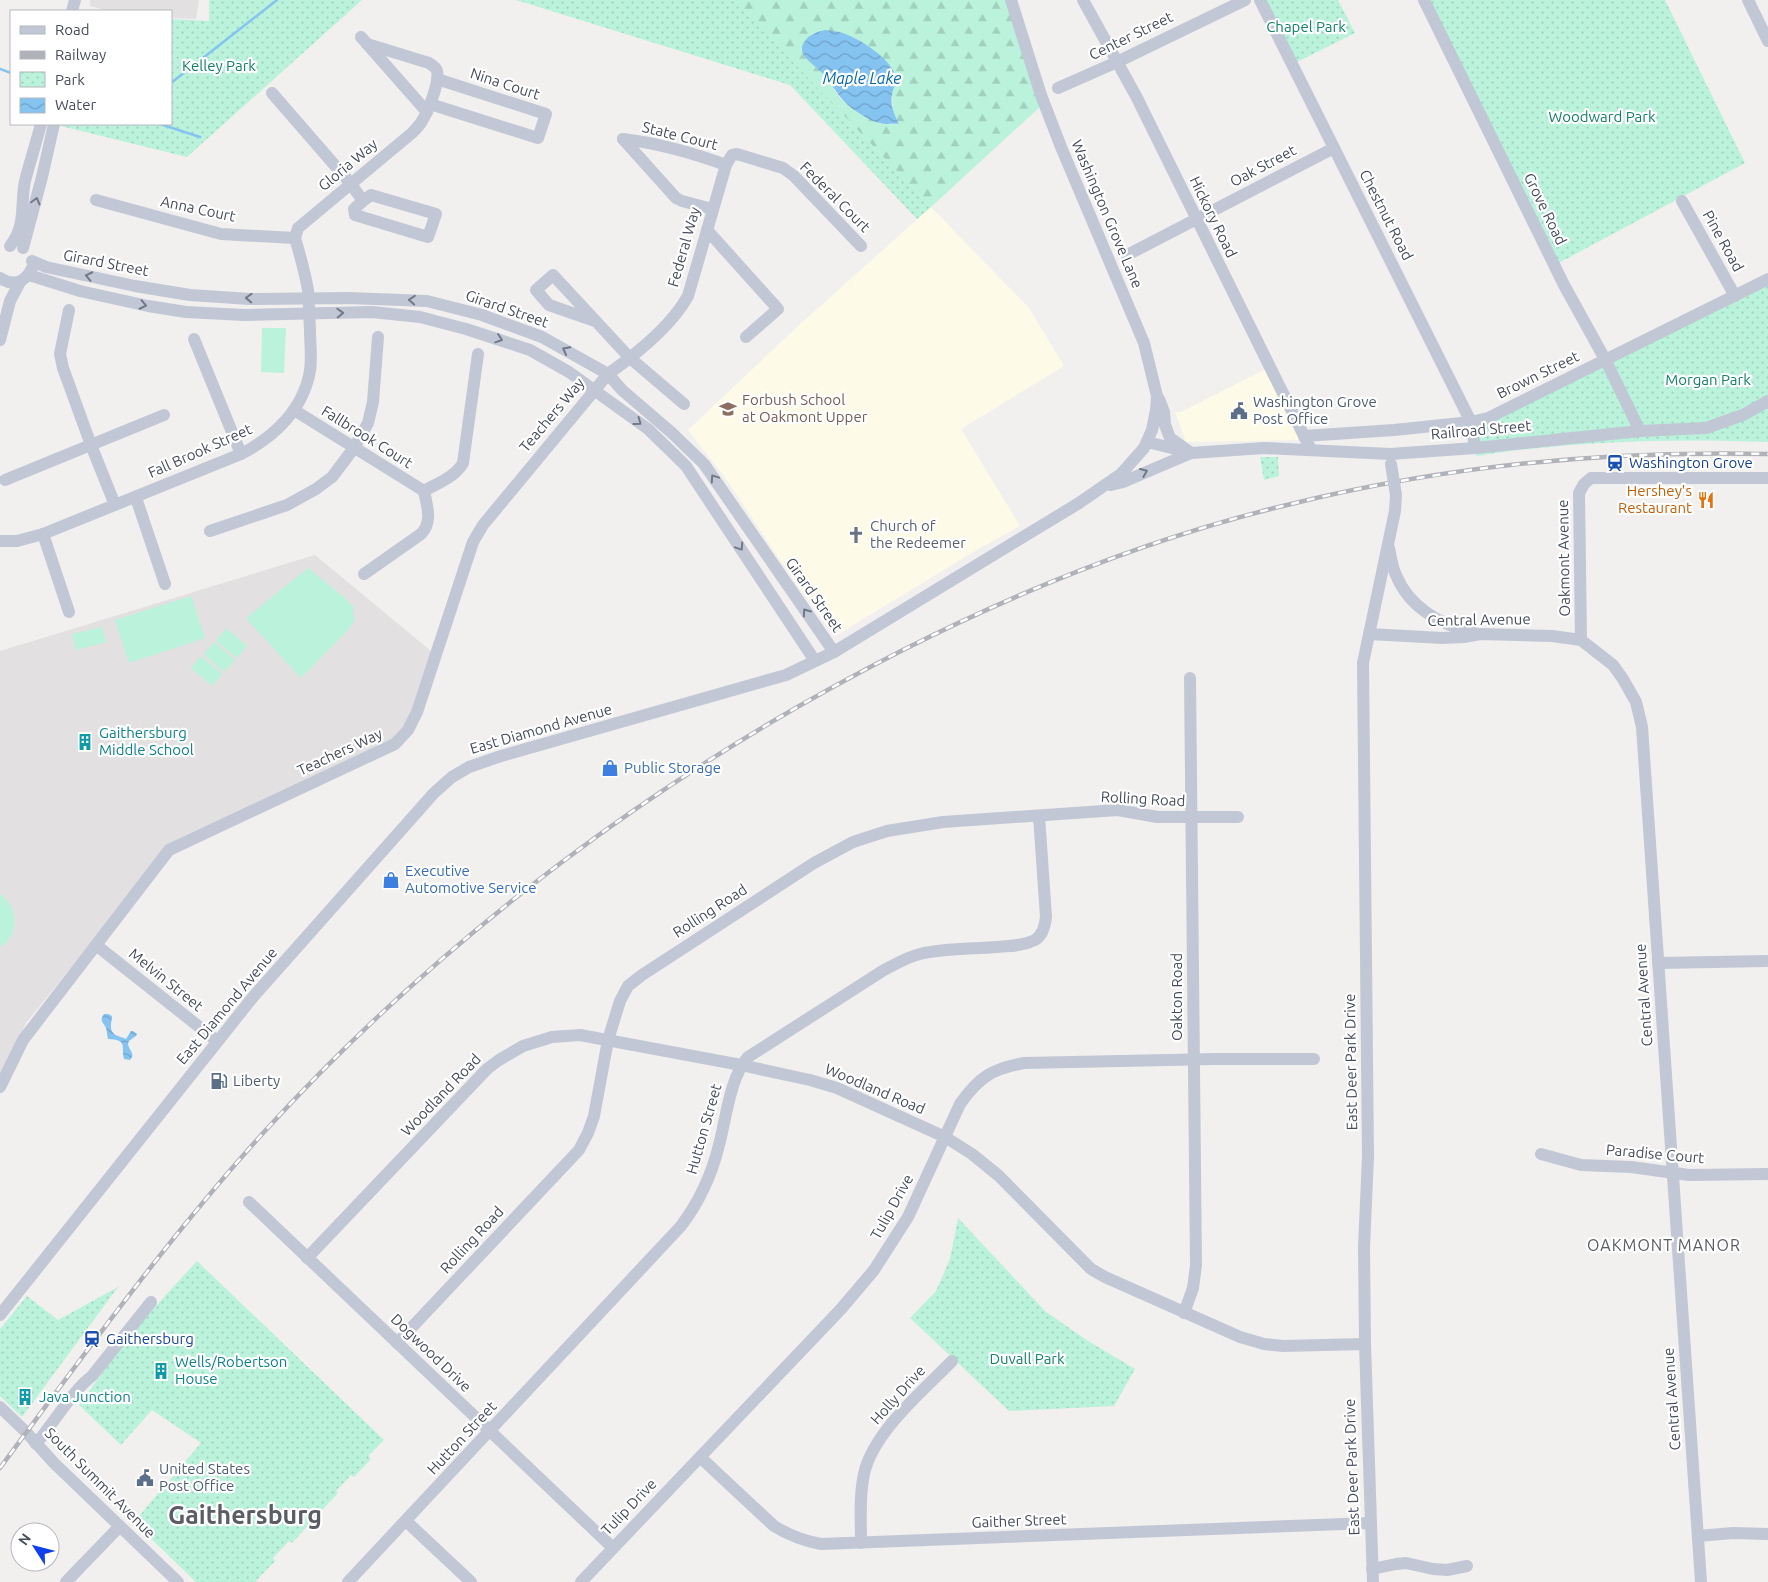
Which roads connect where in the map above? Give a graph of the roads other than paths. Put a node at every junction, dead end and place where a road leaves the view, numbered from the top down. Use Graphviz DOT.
graph roads {
  1 [pos="1012,0"];
  2 [pos="1083,0"];
  3 [pos="1245,0"];
  4 [pos="1260,0"];
  5 [pos="1424,0"];
  6 [pos="1748,0"];
  7 [pos="1768,41"];
  8 [pos="1117,62"];
  9 [pos="437,79"];
  10 [pos="1058,88"];
  11 [pos="272,93"];
  12 [pos="429,108"];
  13 [pos="41,125"];
  14 [pos="54,125"];
  15 [pos="1334,148"];
  16 [pos="728,161"];
  17 [pos="351,184"];
  18 [pos="96,200"];
  19 [pos="363,201"];
  20 [pos="1682,201"];
  21 [pos="712,209"];
  22 [pos="1197,220"];
  23 [pos="707,230"];
  24 [pos="295,238"];
  25 [pos="861,246"];
  26 [pos="23,248"];
  27 [pos="3,249"];
  28 [pos="1127,255"];
  29 [pos="32,261"];
  30 [pos="0,279"];
  31 [pos="24,279"];
  32 [pos="1768,279"];
  33 [pos="1735,296"];
  34 [pos="308,298"];
  35 [pos="69,310"];
  36 [pos="309,314"];
  37 [pos="595,321"];
  38 [pos="378,337"];
  39 [pos="746,337"];
  40 [pos="194,339"];
  41 [pos="0,340"];
  42 [pos="478,354"];
  43 [pos="630,358"];
  44 [pos="1606,361"];
  45 [pos="608,374"];
  46 [pos="594,390"];
  47 [pos="1158,396"];
  48 [pos="1768,401"];
  49 [pos="684,404"];
  50 [pos="294,410"];
  51 [pos="164,416"];
  52 [pos="1471,422"];
  53 [pos="1640,431"];
  54 [pos="1304,436"];
  55 [pos="91,445"];
  56 [pos="1146,445"];
  57 [pos="354,448"];
  58 [pos="1475,448"];
  59 [pos="1311,450"];
  60 [pos="241,454"];
  61 [pos="1187,455"];
  62 [pos="1390,459"];
  63 [pos="1768,478"];
  64 [pos="4,480"];
  65 [pos="1104,487"];
  66 [pos="424,491"];
  67 [pos="136,498"];
  68 [pos="115,505"];
  69 [pos="210,531"];
  70 [pos="43,534"];
  71 [pos="0,541"];
  72 [pos="1388,544"];
  73 [pos="364,574"];
  74 [pos="166,584"];
  75 [pos="69,612"];
  76 [pos="1369,634"];
  77 [pos="1480,634"];
  78 [pos="1581,640"];
  79 [pos="834,652"];
  80 [pos="816,661"];
  81 [pos="1190,678"];
  82 [pos="1039,816"];
  83 [pos="1192,817"];
  84 [pos="1238,817"];
  85 [pos="96,944"];
  86 [pos="1768,961"];
  87 [pos="1658,963"];
  88 [pos="608,1040"];
  89 [pos="217,1041"];
  90 [pos="1314,1059"];
  91 [pos="1194,1060"];
  92 [pos="741,1065"];
  93 [pos="0,1087"];
  94 [pos="945,1137"];
  95 [pos="1541,1154"];
  96 [pos="1673,1173"];
  97 [pos="1768,1174"];
  98 [pos="249,1202"];
  99 [pos="307,1258"];
  100 [pos="151,1302"];
  101 [pos="1184,1313"];
  102 [pos="0,1315"];
  103 [pos="397,1343"];
  104 [pos="1365,1344"];
  105 [pos="952,1361"];
  106 [pos="0,1407"];
  107 [pos="490,1432"];
  108 [pos="36,1444"];
  109 [pos="700,1457"];
  110 [pos="406,1520"];
  111 [pos="1370,1523"];
  112 [pos="120,1526"];
  113 [pos="1768,1534"];
  114 [pos="1698,1536"];
  115 [pos="861,1543"];
  116 [pos="613,1548"];
  117 [pos="1466,1566"];
  118 [pos="1372,1576"];
  119 [pos="66,1582"];
  120 [pos="178,1582"];
  121 [pos="348,1582"];
  122 [pos="471,1582"];
  123 [pos="581,1582"];
  124 [pos="1701,1582"];
  1 -- 47 [label="street, Washington Grove Lane"];
  2 -- 8 [label="street, Hickory Road"];
  3 -- 8 [label="street, Center Street"];
  4 -- 15 [label="street, Chestnut Road"];
  5 -- 44 [label="street, Grove Road"];
  6 -- 7 [label="street"];
  8 -- 10 [label="street, Center Street"];
  8 -- 22 [label="street, Hickory Road"];
  9 -- 12 [label="street, Gloria Way"];
  9 -- 12 [label="street"];
  9 -- 12 [label="street, Nina Court"];
  11 -- 17 [label="street"];
  12 -- 17 [label="street, Gloria Way"];
  13 -- 27 [label="street"];
  26 -- 14 [label="street, one-way"];
  15 -- 22 [label="street, Oak Street"];
  15 -- 52 [label="street, Chestnut Road"];
  16 -- 21 [label="street, Federal Way"];
  16 -- 21 [label="street, State Court"];
  16 -- 25 [label="street, Federal Court"];
  17 -- 19 [label="street"];
  17 -- 24 [label="street, Gloria Way"];
  18 -- 24 [label="street, Anna Court"];
  19 -- 19 [label="street"];
  20 -- 33 [label="street, Pine Road"];
  21 -- 23 [label="street, Federal Way"];
  22 -- 28 [label="street, Oak Street"];
  22 -- 54 [label="street, Hickory Road"];
  23 -- 39 [label="street"];
  23 -- 43 [label="street, Federal Way"];
  24 -- 34 [label="street"];
  26 -- 27 [label="street"];
  26 -- 29 [label="street"];
  29 -- 31 [label="street"];
  34 -- 29 [label="street, Girard Street, one-way"];
  30 -- 31 [label="street, Girard Street"];
  31 -- 36 [label="street, Girard Street, one-way"];
  31 -- 41 [label="street"];
  32 -- 33 [label="street, Brown Street"];
  33 -- 44 [label="street, Brown Street"];
  34 -- 36 [label="street, Fall Brook Street"];
  45 -- 34 [label="street, Girard Street, one-way"];
  35 -- 55 [label="street"];
  36 -- 46 [label="street, Girard Street, one-way"];
  36 -- 50 [label="street, Fall Brook Street"];
  37 -- 43 [label="street"];
  38 -- 57 [label="street"];
  40 -- 60 [label="street"];
  42 -- 66 [label="street"];
  43 -- 45 [label="street, Federal Way"];
  43 -- 49 [label="street"];
  44 -- 52 [label="street, Brown Street"];
  44 -- 53 [label="street, Grove Road"];
  45 -- 46 [label="street, Teachers Way"];
  79 -- 45 [label="street, Girard Street, one-way"];
  46 -- 80 [label="street, Girard Street, one-way"];
  46 -- 85 [label="street, Teachers Way"];
  47 -- 56 [label="street, Washington Grove Lane"];
  47 -- 61 [label="street"];
  48 -- 53 [label="street, Railroad Street"];
  50 -- 57 [label="street, Fallbrook Court"];
  50 -- 60 [label="street, Fall Brook Street"];
  51 -- 55 [label="street"];
  52 -- 54 [label="street, Brown Street"];
  52 -- 58 [label="street, Chestnut Road"];
  53 -- 58 [label="street, Railroad Street"];
  54 -- 59 [label="street, Hickory Road"];
  55 -- 64 [label="street"];
  55 -- 68 [label="street"];
  56 -- 61 [label="street, Railroad Street"];
  56 -- 65 [label="street, East Diamond Avenue"];
  57 -- 66 [label="street, Fallbrook Court"];
  57 -- 69 [label="street"];
  58 -- 62 [label="street, Railroad Street"];
  59 -- 61 [label="street, Railroad Street"];
  59 -- 62 [label="street, Railroad Street"];
  60 -- 67 [label="street, Fall Brook Street"];
  65 -- 61 [label="street, one-way"];
  62 -- 72 [label="street, East Deer Park Drive, bridge"];
  63 -- 78 [label="street, Oakmont Avenue"];
  65 -- 79 [label="street, East Diamond Avenue"];
  66 -- 73 [label="street"];
  67 -- 68 [label="street, Fall Brook Street"];
  67 -- 74 [label="street"];
  68 -- 70 [label="street, Fall Brook Street"];
  70 -- 71 [label="street, Fall Brook Street"];
  70 -- 75 [label="street"];
  72 -- 76 [label="street, East Deer Park Drive"];
  72 -- 77 [label="street, East Deer Park Drive"];
  76 -- 77 [label="street, Central Avenue"];
  76 -- 104 [label="street, East Deer Park Drive"];
  77 -- 78 [label="street, Central Avenue"];
  78 -- 87 [label="street, Central Avenue"];
  79 -- 80 [label="street, East Diamond Avenue"];
  80 -- 89 [label="street, East Diamond Avenue"];
  81 -- 83 [label="street, Oakton Road"];
  82 -- 83 [label="street, Rolling Road"];
  82 -- 88 [label="street, Rolling Road"];
  82 -- 92 [label="street"];
  83 -- 84 [label="street, Rolling Road"];
  83 -- 91 [label="street, Oakton Road"];
  85 -- 89 [label="street, Melvin Street"];
  85 -- 93 [label="street, Teachers Way"];
  86 -- 87 [label="street"];
  87 -- 96 [label="street, Central Avenue"];
  88 -- 92 [label="street, Woodland Road"];
  88 -- 99 [label="street, Woodland Road"];
  88 -- 103 [label="street, Rolling Road"];
  89 -- 102 [label="street, East Diamond Avenue"];
  90 -- 91 [label="street, Tulip Drive"];
  91 -- 94 [label="street, Tulip Drive"];
  91 -- 101 [label="street, Oakton Road"];
  92 -- 94 [label="street, Woodland Road"];
  92 -- 107 [label="street, Hutton Street"];
  94 -- 101 [label="street, Woodland Road"];
  94 -- 109 [label="street, Tulip Drive"];
  95 -- 96 [label="street, Paradise Court"];
  96 -- 97 [label="street, Paradise Court"];
  96 -- 114 [label="street, Central Avenue"];
  98 -- 99 [label="street, Dogwood Drive"];
  99 -- 103 [label="street, Dogwood Drive"];
  100 -- 108 [label="street"];
  101 -- 104 [label="street, Woodland Road"];
  103 -- 107 [label="street, Dogwood Drive"];
  104 -- 111 [label="street, East Deer Park Drive"];
  105 -- 115 [label="street, Holly Drive"];
  106 -- 108 [label="street, South Summit Avenue"];
  107 -- 110 [label="street, Hutton Street"];
  107 -- 116 [label="street, Dogwood Drive"];
  108 -- 112 [label="street, South Summit Avenue"];
  109 -- 115 [label="street, Gaither Street"];
  109 -- 116 [label="street, Tulip Drive"];
  110 -- 121 [label="street, Hutton Street"];
  110 -- 122 [label="street"];
  111 -- 115 [label="street, Gaither Street"];
  111 -- 118 [label="street, East Deer Park Drive"];
  112 -- 119 [label="street"];
  112 -- 120 [label="street, South Summit Avenue"];
  113 -- 114 [label="street"];
  114 -- 124 [label="street, Central Avenue"];
  116 -- 123 [label="street, Tulip Drive"];
  117 -- 118 [label="street"];
}
